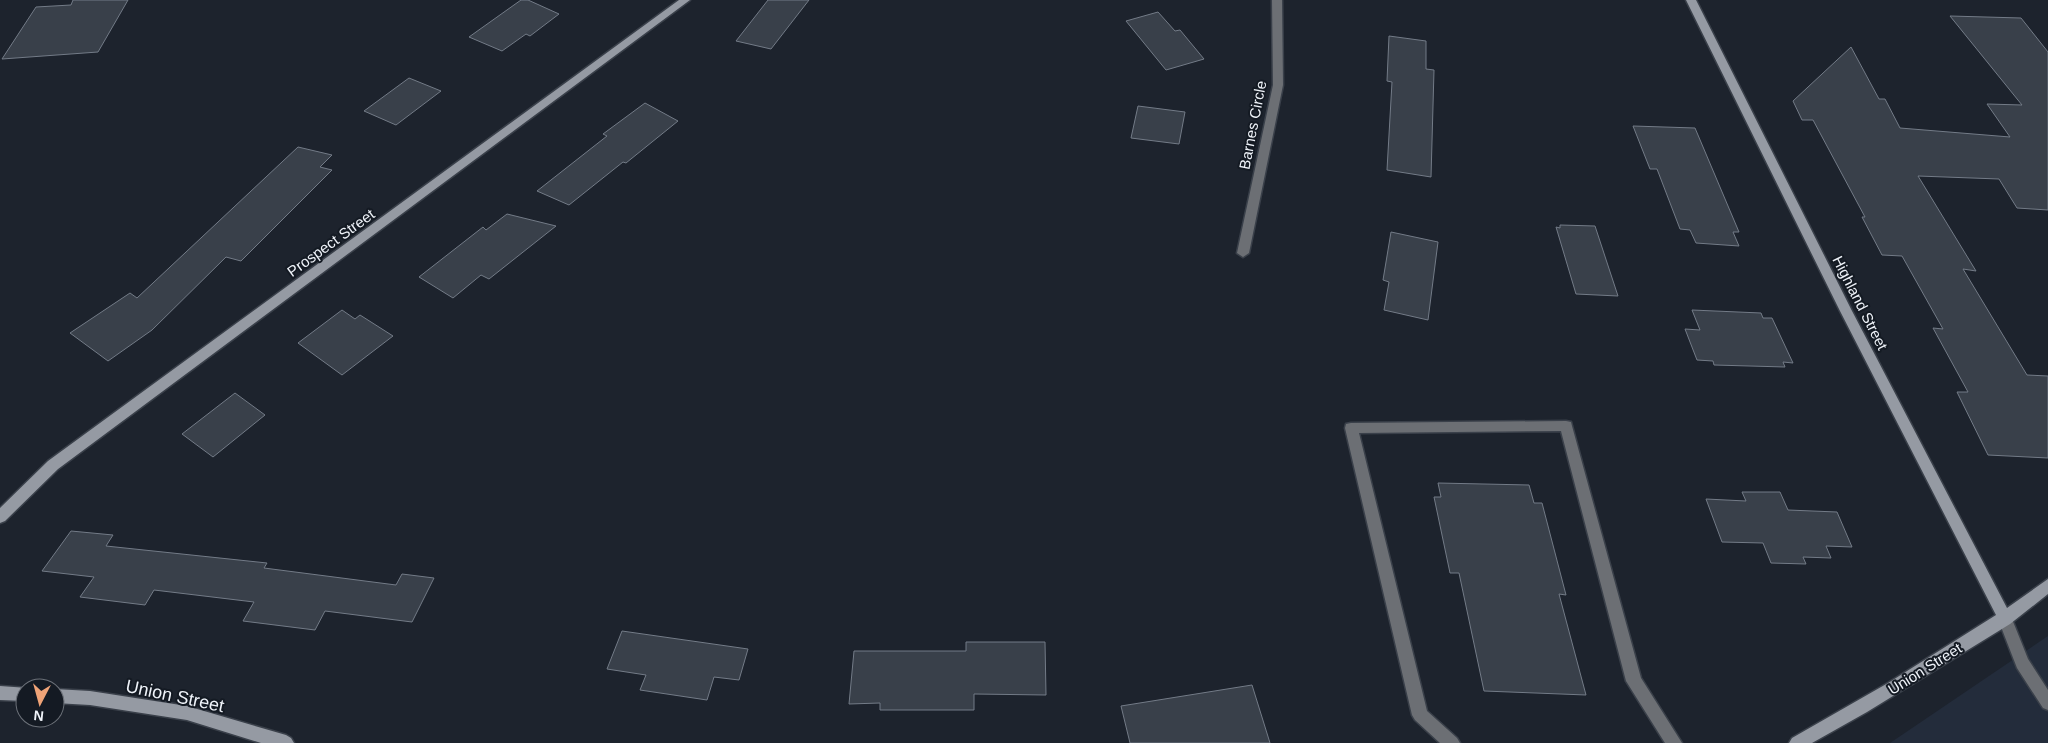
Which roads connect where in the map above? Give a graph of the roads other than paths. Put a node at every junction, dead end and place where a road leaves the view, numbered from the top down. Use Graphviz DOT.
graph roads {
  1 [pos="686,0"];
  2 [pos="1277,0"];
  3 [pos="1691,0"];
  4 [pos="1243,253"];
  5 [pos="0,517"];
  6 [pos="2048,586"];
  7 [pos="2005,619"];
  8 [pos="0,693"];
  9 [pos="15,694"];
  10 [pos="65,697"];
  11 [pos="2048,703"];
  12 [pos="286,743"];
  13 [pos="1452,743"];
  14 [pos="1674,743"];
  15 [pos="1797,743"];
  1 -- 5 [label="street, Prospect Street"];
  2 -- 4 [label="street, Barnes Circle"];
  3 -- 7 [label="street, Highland Street"];
  6 -- 7 [label="street, Union Street"];
  7 -- 11 [label="street"];
  7 -- 15 [label="street, Union Street"];
  8 -- 9 [label="street"];
  10 -- 12 [label="street, Union Street"];
  13 -- 14 [label="street"];
}
